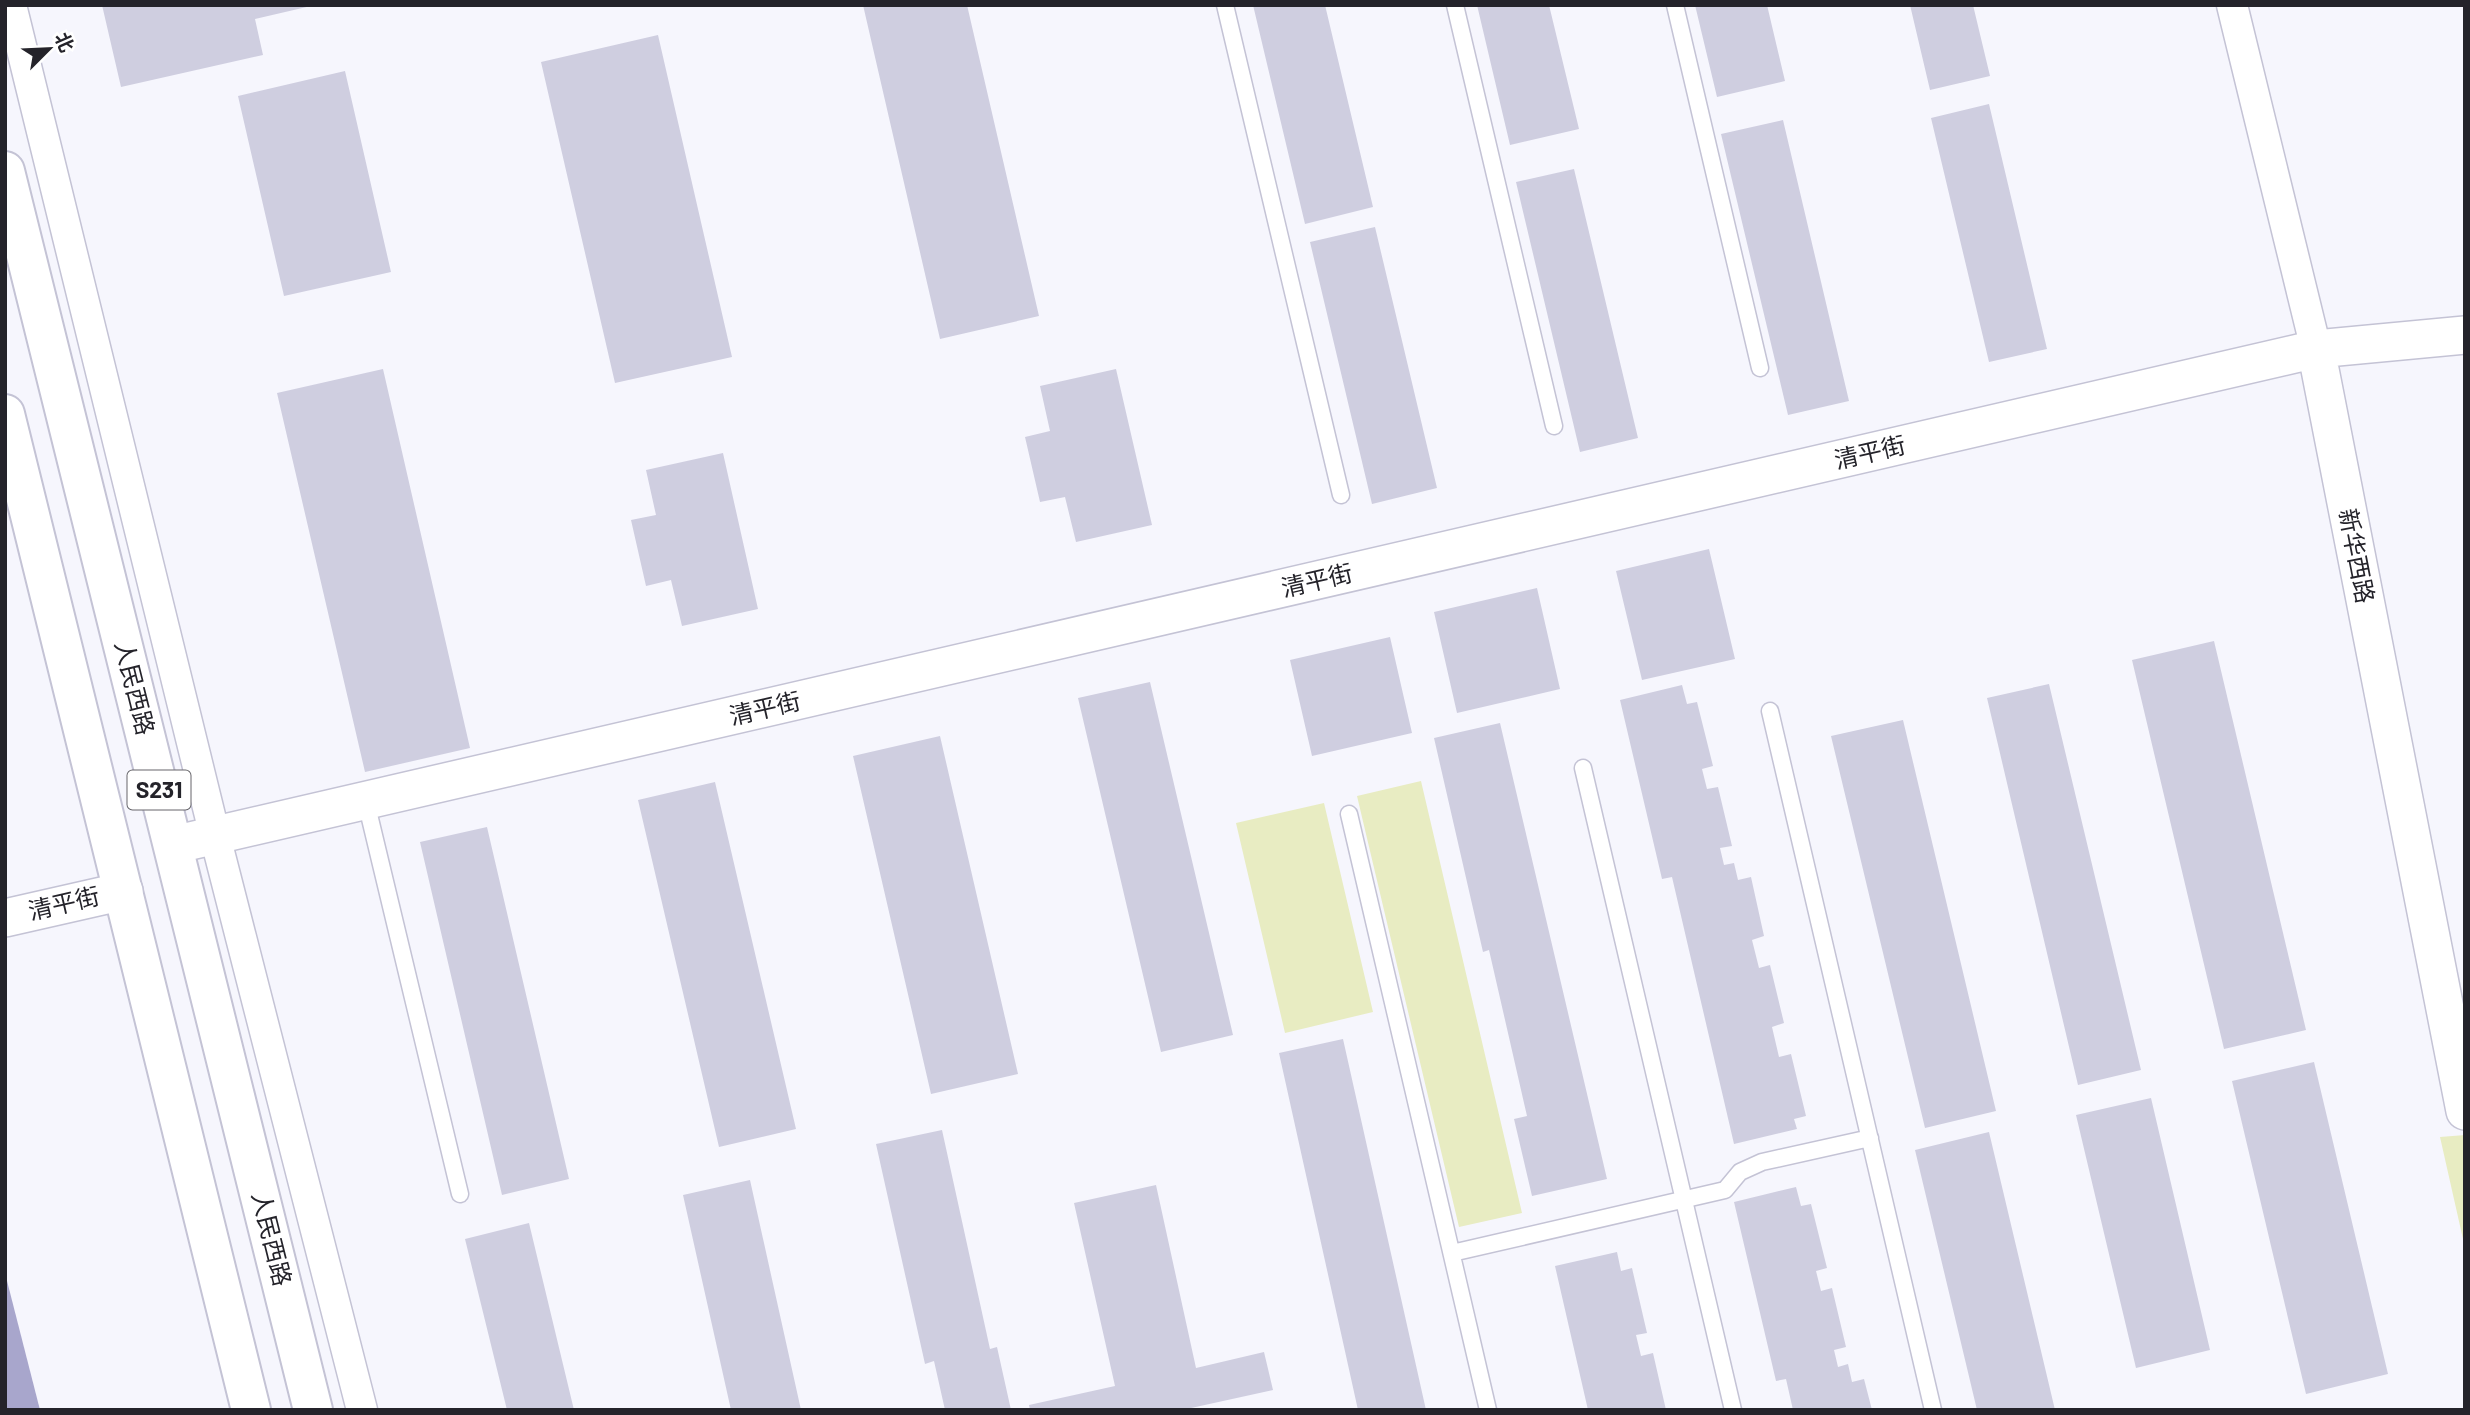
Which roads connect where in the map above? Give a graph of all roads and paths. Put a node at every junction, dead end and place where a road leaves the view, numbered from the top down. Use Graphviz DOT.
graph roads {
  1 [pos="11,5"];
  2 [pos="1226,5"];
  3 [pos="1455,5"];
  4 [pos="1675,5"];
  5 [pos="2232,5"];
  6 [pos="5,171"];
  7 [pos="2465,335"];
  8 [pos="2316,349"];
  9 [pos="1760,368"];
  10 [pos="5,414"];
  11 [pos="1554,426"];
  12 [pos="1341,495"];
  13 [pos="1770,711"];
  14 [pos="1583,768"];
  15 [pos="366,802"];
  16 [pos="1349,814"];
  17 [pos="215,835"];
  18 [pos="173,845"];
  19 [pos="124,891"];
  20 [pos="5,918"];
  21 [pos="2465,1111"];
  22 [pos="1870,1138"];
  23 [pos="460,1194"];
  24 [pos="1684,1199"];
  25 [pos="1451,1253"];
  26 [pos="251,1410"];
  27 [pos="313,1410"];
  28 [pos="362,1410"];
  29 [pos="1488,1410"];
  30 [pos="1733,1410"];
  31 [pos="1933,1410"];
  1 -- 17 [label="street"];
  2 -- 12 [label="lane"];
  3 -- 11 [label="lane"];
  4 -- 9 [label="lane"];
  5 -- 8 [label="street, 新华西路"];
  6 -- 18 [label="main road, 人民西路 / S231"];
  7 -- 8 [label="street, 清平街"];
  8 -- 15 [label="street, 清平街"];
  8 -- 21 [label="street, 新华西路"];
  10 -- 19 [label="main road, S231"];
  13 -- 22 [label="lane"];
  14 -- 24 [label="lane"];
  15 -- 17 [label="street, 清平街"];
  15 -- 23 [label="lane"];
  16 -- 25 [label="lane"];
  17 -- 18 [label="street, 清平街"];
  17 -- 28 [label="street"];
  18 -- 27 [label="main road, 人民西路 / S231"];
  19 -- 20 [label="street, 清平街"];
  19 -- 26 [label="main road, S231"];
  22 -- 24 [label="lane"];
  22 -- 31 [label="lane"];
  24 -- 25 [label="lane"];
  24 -- 30 [label="lane"];
  25 -- 29 [label="lane"];
}
